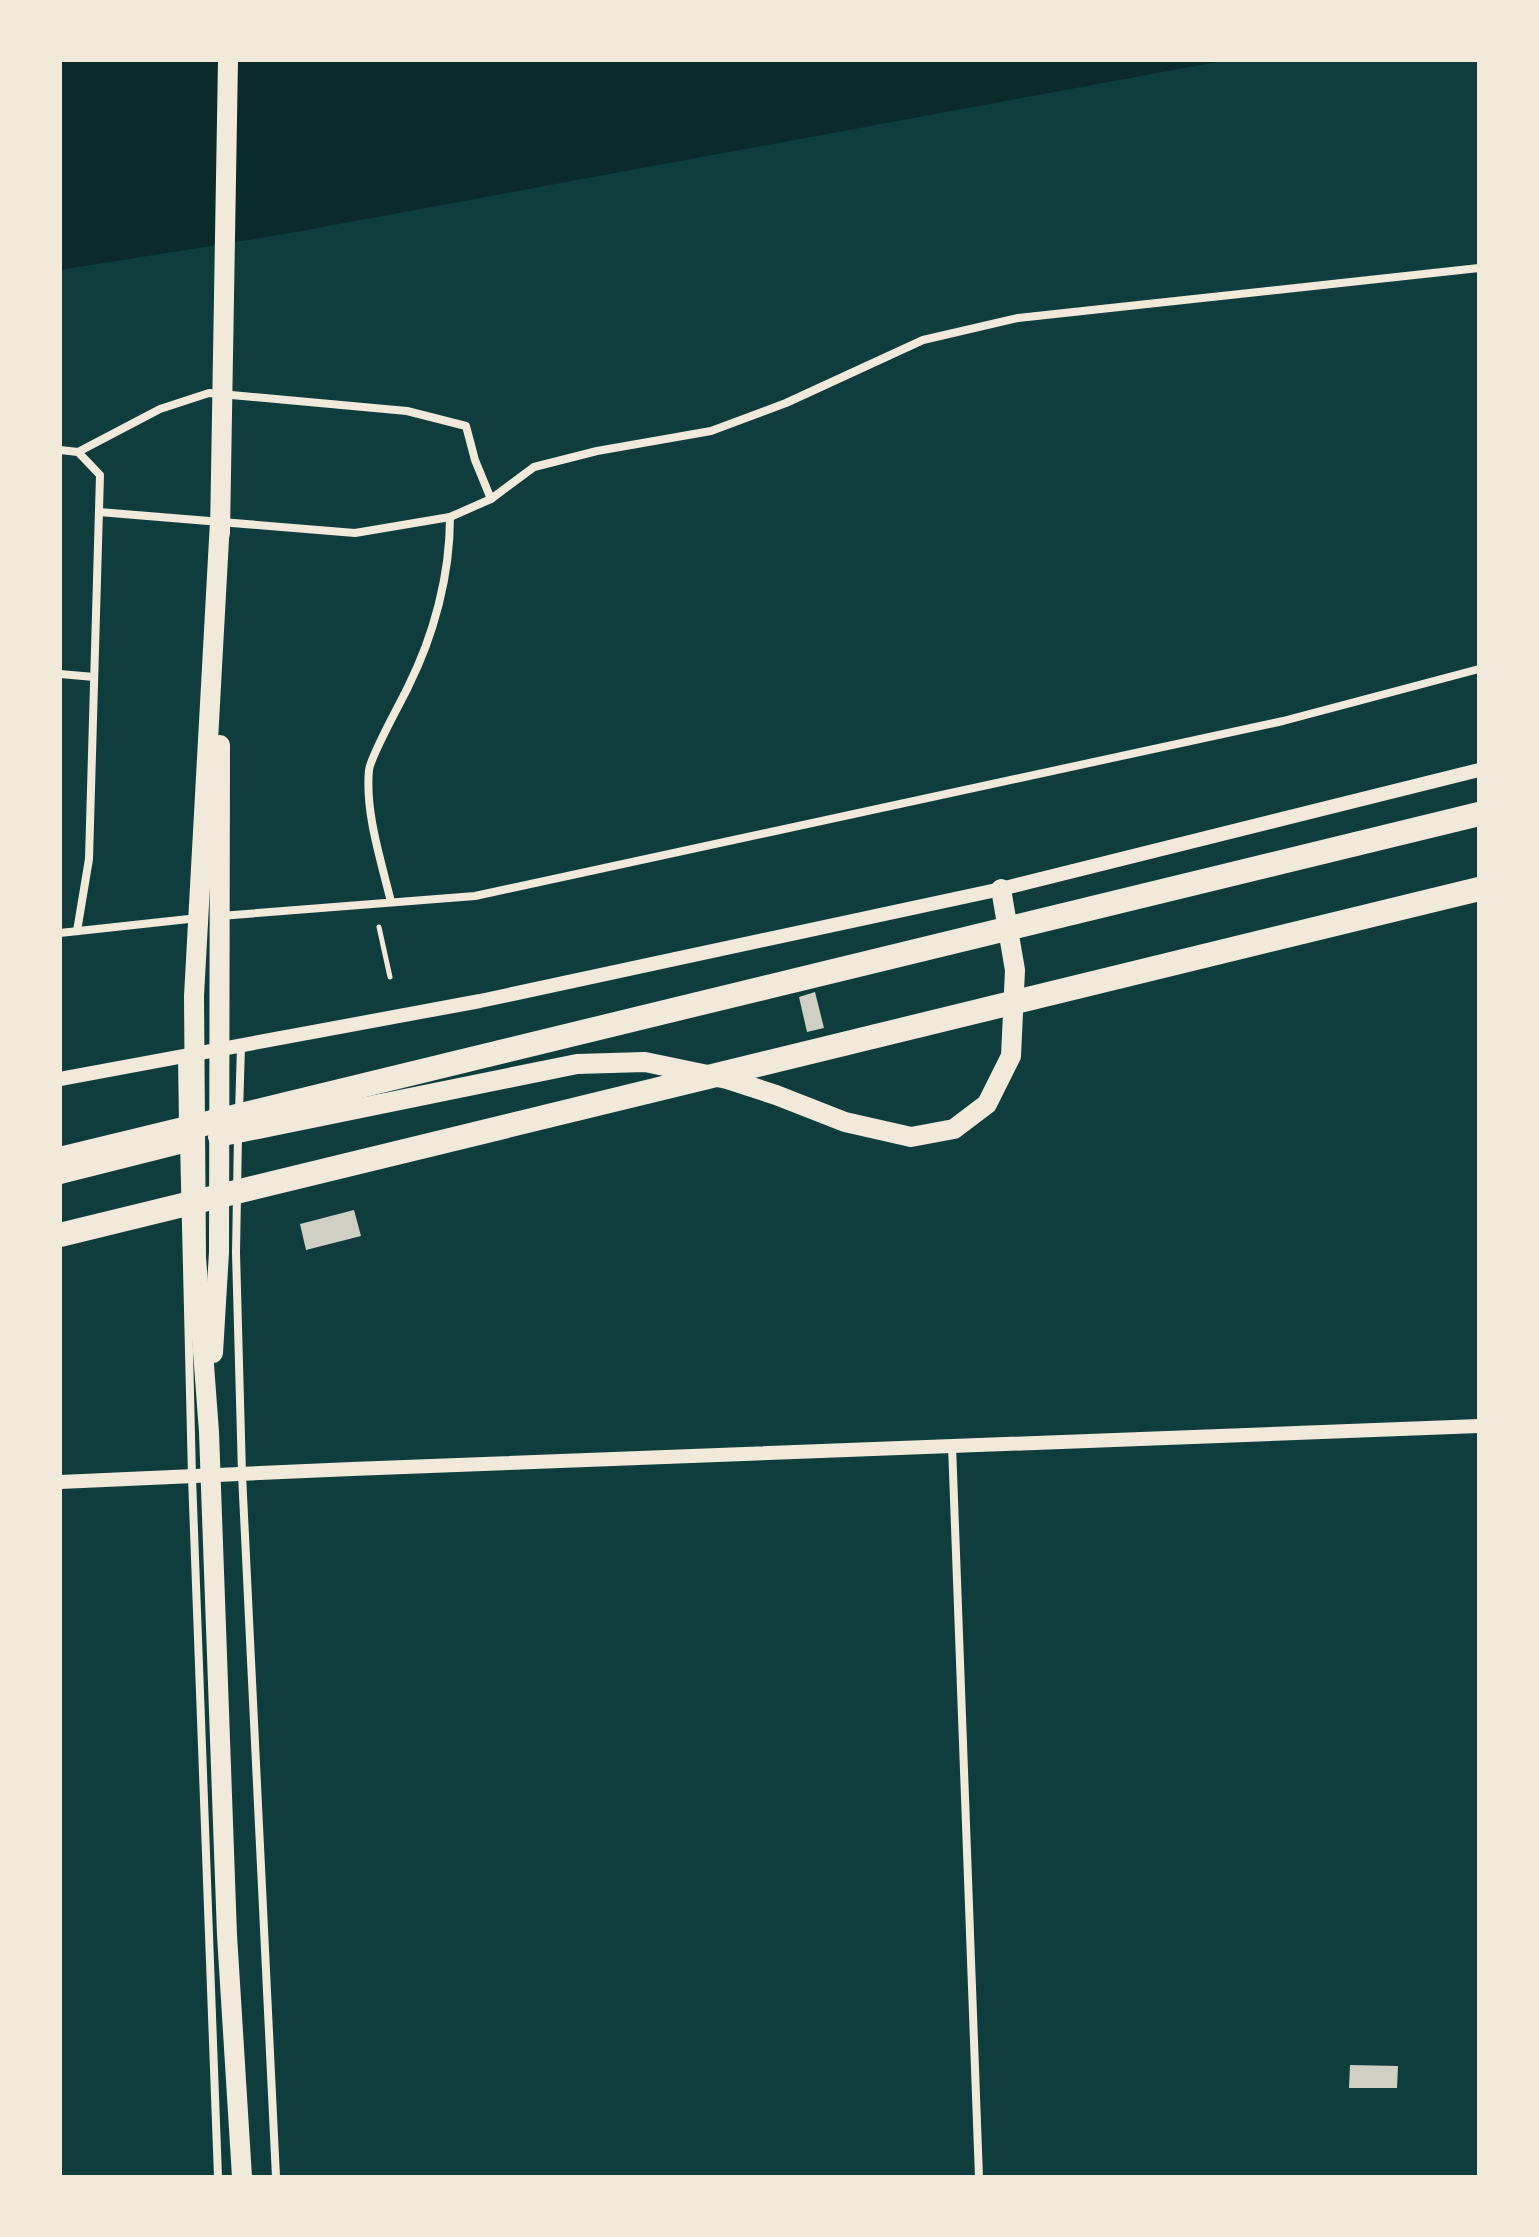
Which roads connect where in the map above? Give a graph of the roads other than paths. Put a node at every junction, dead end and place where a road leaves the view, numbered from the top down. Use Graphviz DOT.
graph roads {
  1 [pos="228,60"];
  2 [pos="1479,268"];
  3 [pos="60,450"];
  4 [pos="78,452"];
  5 [pos="491,499"];
  6 [pos="99,512"];
  7 [pos="450,517"];
  8 [pos="220,521"];
  9 [pos="1479,669"];
  10 [pos="60,674"];
  11 [pos="94,677"];
  12 [pos="1479,770"];
  13 [pos="1479,814"];
  14 [pos="1001,889"];
  15 [pos="1479,889"];
  16 [pos="391,902"];
  17 [pos="77,931"];
  18 [pos="60,933"];
  19 [pos="241,1046"];
  20 [pos="182,1056"];
  21 [pos="60,1079"];
  22 [pos="218,1137"];
  23 [pos="195,1140"];
  24 [pos="60,1157"];
  25 [pos="60,1174"];
  26 [pos="60,1235"];
  27 [pos="1479,1426"];
  28 [pos="209,1432"];
  29 [pos="952,1445"];
  30 [pos="242,1474"];
  31 [pos="192,1477"];
  32 [pos="60,1482"];
  33 [pos="218,2177"];
  34 [pos="242,2177"];
  35 [pos="276,2177"];
  36 [pos="979,2177"];
  1 -- 8 [label="main road"];
  2 -- 5 [label="street"];
  3 -- 4 [label="street"];
  4 -- 5 [label="street"];
  4 -- 6 [label="street"];
  5 -- 7 [label="street"];
  6 -- 7 [label="street"];
  6 -- 11 [label="street"];
  7 -- 16 [label="street"];
  8 -- 22 [label="main road"];
  8 -- 23 [label="main road"];
  9 -- 16 [label="street"];
  10 -- 11 [label="street"];
  11 -- 17 [label="street"];
  12 -- 14 [label="street"];
  13 -- 24 [label="highway"];
  14 -- 19 [label="street"];
  14 -- 22 [label="main road"];
  15 -- 26 [label="highway"];
  16 -- 17 [label="street"];
  17 -- 18 [label="street"];
  19 -- 20 [label="street"];
  19 -- 30 [label="street"];
  20 -- 21 [label="street"];
  20 -- 31 [label="street"];
  22 -- 28 [label="main road"];
  23 -- 25 [label="main road"];
  23 -- 28 [label="main road"];
  27 -- 29 [label="street"];
  28 -- 34 [label="main road"];
  29 -- 30 [label="street"];
  29 -- 36 [label="street"];
  30 -- 31 [label="street"];
  30 -- 35 [label="street"];
  31 -- 32 [label="street"];
  31 -- 33 [label="street"];
}
